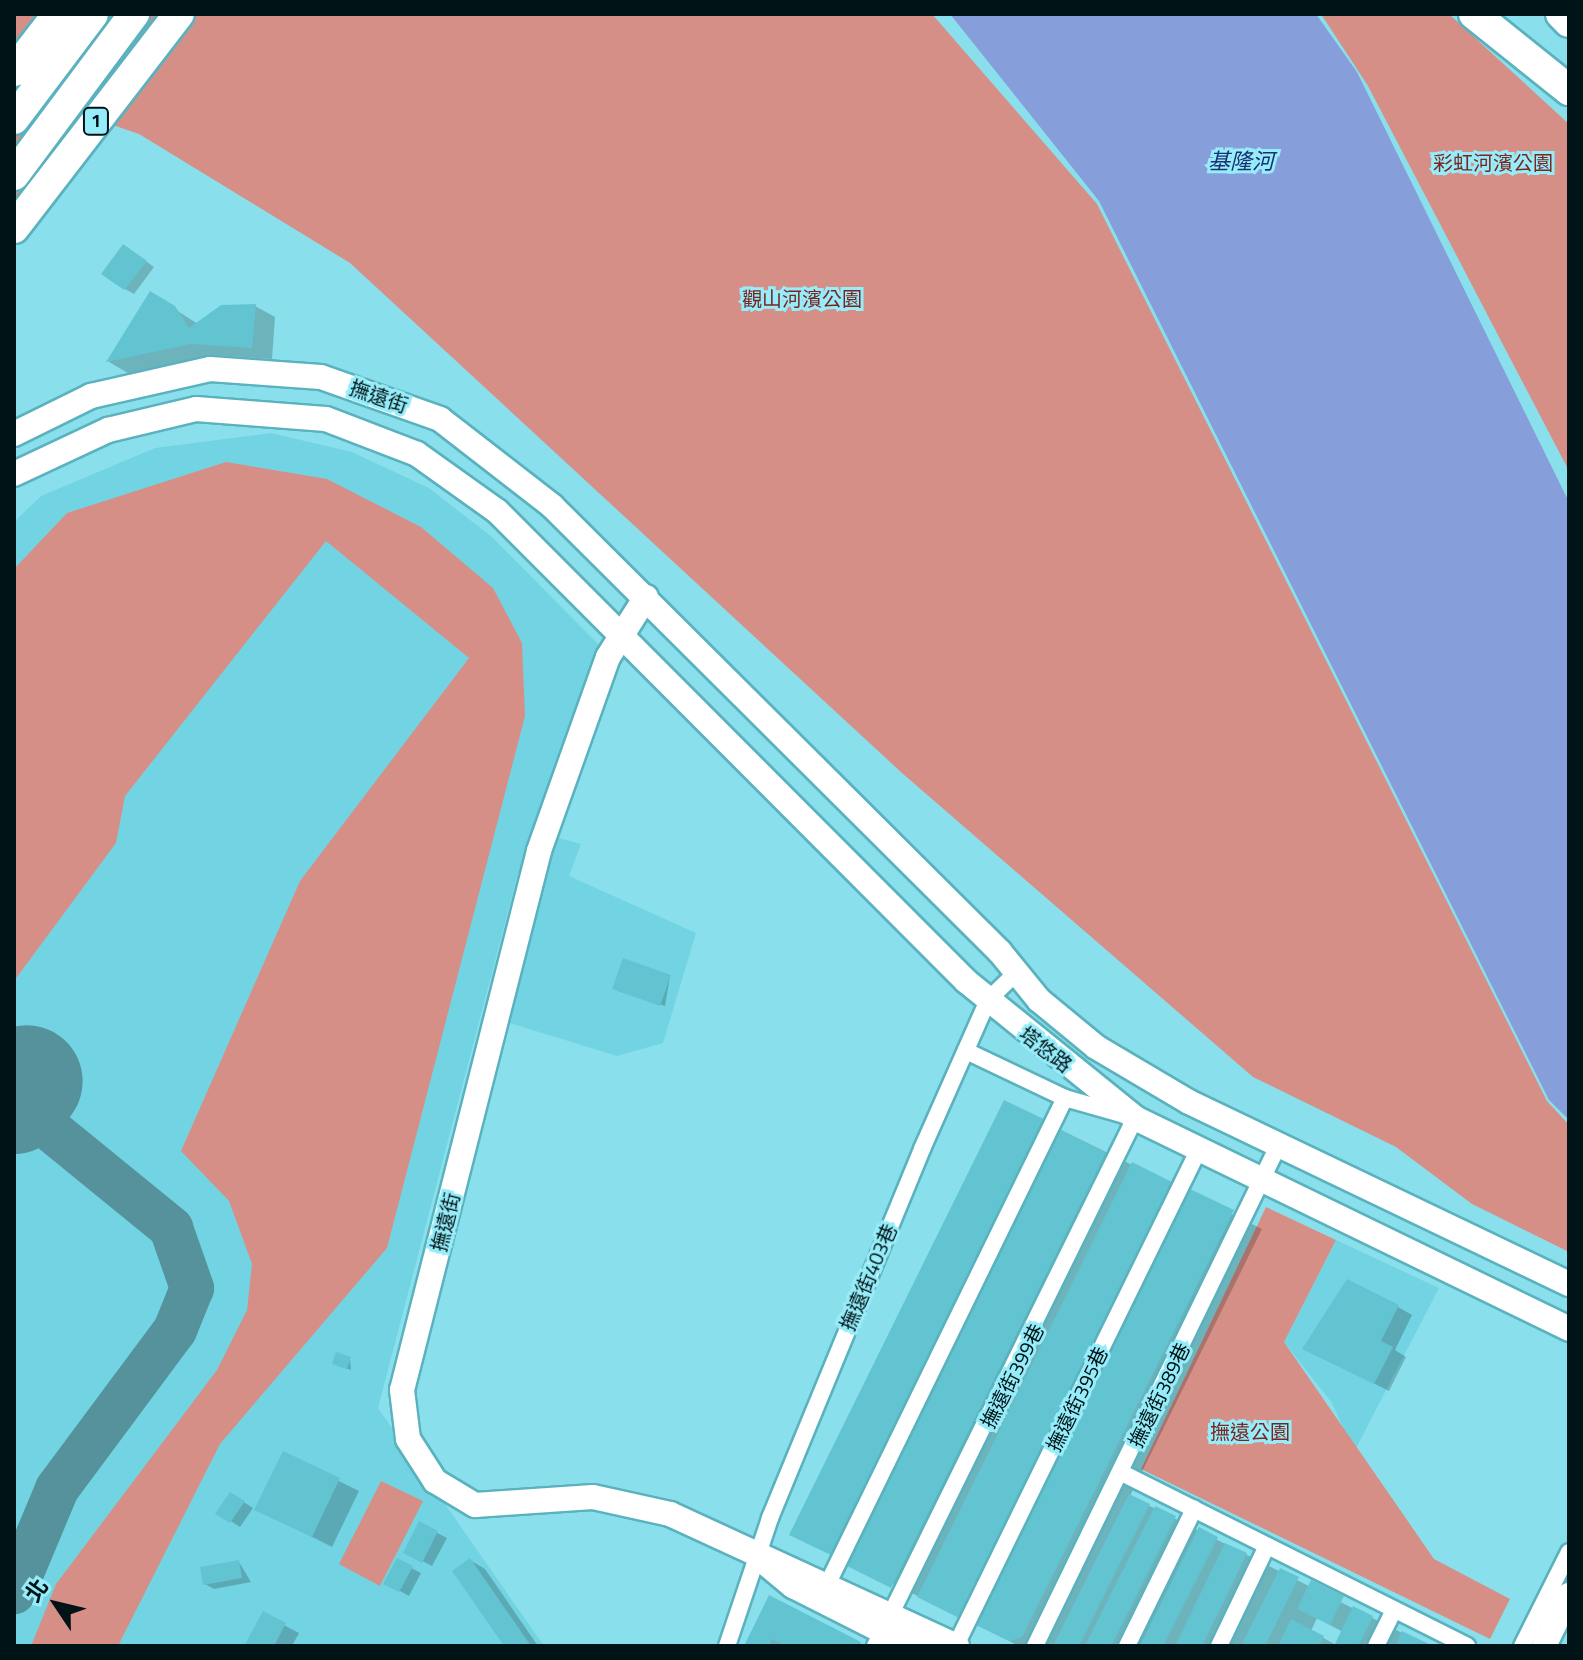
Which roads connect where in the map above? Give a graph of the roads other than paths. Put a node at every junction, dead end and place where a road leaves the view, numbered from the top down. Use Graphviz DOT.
graph roads {
  1 [pos="38,14"];
  2 [pos="58,14"];
  3 [pos="93,14"];
  4 [pos="134,14"];
  5 [pos="179,14"];
  6 [pos="1474,14"];
  7 [pos="1501,14"];
  8 [pos="1561,14"];
  9 [pos="1569,22"];
  10 [pos="14,46"];
  11 [pos="14,71"];
  12 [pos="1569,88"];
  13 [pos="14,119"];
  14 [pos="14,175"];
  15 [pos="14,228"];
  16 [pos="14,434"];
  17 [pos="14,474"];
  18 [pos="646,597"];
  19 [pos="622,632"];
  20 [pos="1017,972"];
  21 [pos="988,1000"];
  22 [pos="966,1051"];
  23 [pos="1065,1098"];
  24 [pos="1135,1118"];
  25 [pos="1280,1142"];
  26 [pos="1197,1153"];
  27 [pos="1261,1184"];
  28 [pos="1569,1284"];
  29 [pos="1569,1329"];
  30 [pos="1122,1473"];
  31 [pos="1194,1509"];
  32 [pos="1267,1546"];
  33 [pos="1569,1552"];
  34 [pos="760,1557"];
  35 [pos="828,1583"];
  36 [pos="1569,1595"];
  37 [pos="1394,1610"];
  38 [pos="883,1630"];
  39 [pos="727,1646"];
  40 [pos="912,1646"];
  41 [pos="956,1646"];
  42 [pos="1035,1646"];
  43 [pos="1127,1646"];
  44 [pos="1219,1646"];
  45 [pos="1376,1646"];
  46 [pos="1467,1646"];
  47 [pos="1522,1646"];
  48 [pos="1544,1646"];
  1 -- 10 [label="highway"];
  2 -- 11 [label="highway"];
  3 -- 13 [label="highway"];
  4 -- 14 [label="highway, 1"];
  5 -- 15 [label="highway, 1"];
  6 -- 12 [label="highway"];
  7 -- 12 [label="highway"];
  8 -- 9 [label="highway"];
  16 -- 18 [label="main road, 撫遠街"];
  17 -- 19 [label="main road, 撫遠街"];
  18 -- 19 [label="main road, 撫遠街"];
  18 -- 20 [label="main road, 塔悠路"];
  19 -- 21 [label="main road, 塔悠路"];
  19 -- 34 [label="main road, 撫遠街"];
  20 -- 21 [label="street"];
  20 -- 25 [label="main road, 塔悠路"];
  21 -- 22 [label="street, 撫遠街403巷"];
  21 -- 24 [label="main road, 塔悠路"];
  22 -- 23 [label="street"];
  22 -- 34 [label="street, 撫遠街403巷"];
  23 -- 24 [label="street"];
  23 -- 35 [label="street"];
  24 -- 26 [label="main road, 塔悠路"];
  24 -- 38 [label="street, 撫遠街399巷"];
  25 -- 27 [label="street, 撫遠街389巷"];
  25 -- 28 [label="main road, 塔悠路"];
  26 -- 27 [label="main road, 塔悠路"];
  26 -- 41 [label="street, 撫遠街395巷"];
  27 -- 29 [label="main road, 塔悠路"];
  27 -- 30 [label="street, 撫遠街389巷"];
  30 -- 31 [label="street"];
  30 -- 42 [label="street, 撫遠街389巷"];
  31 -- 32 [label="street"];
  31 -- 43 [label="street"];
  32 -- 37 [label="street"];
  32 -- 44 [label="street"];
  33 -- 47 [label="street"];
  34 -- 35 [label="main road, 撫遠街"];
  34 -- 38 [label="main road, 撫遠街"];
  34 -- 39 [label="street, 撫遠街403巷"];
  35 -- 38 [label="main road, 撫遠街"];
  36 -- 48 [label="main road"];
  37 -- 45 [label="street"];
  37 -- 46 [label="street"];
  38 -- 40 [label="main road, 撫遠街"];
  38 -- 41 [label="main road, 撫遠街"];
}
